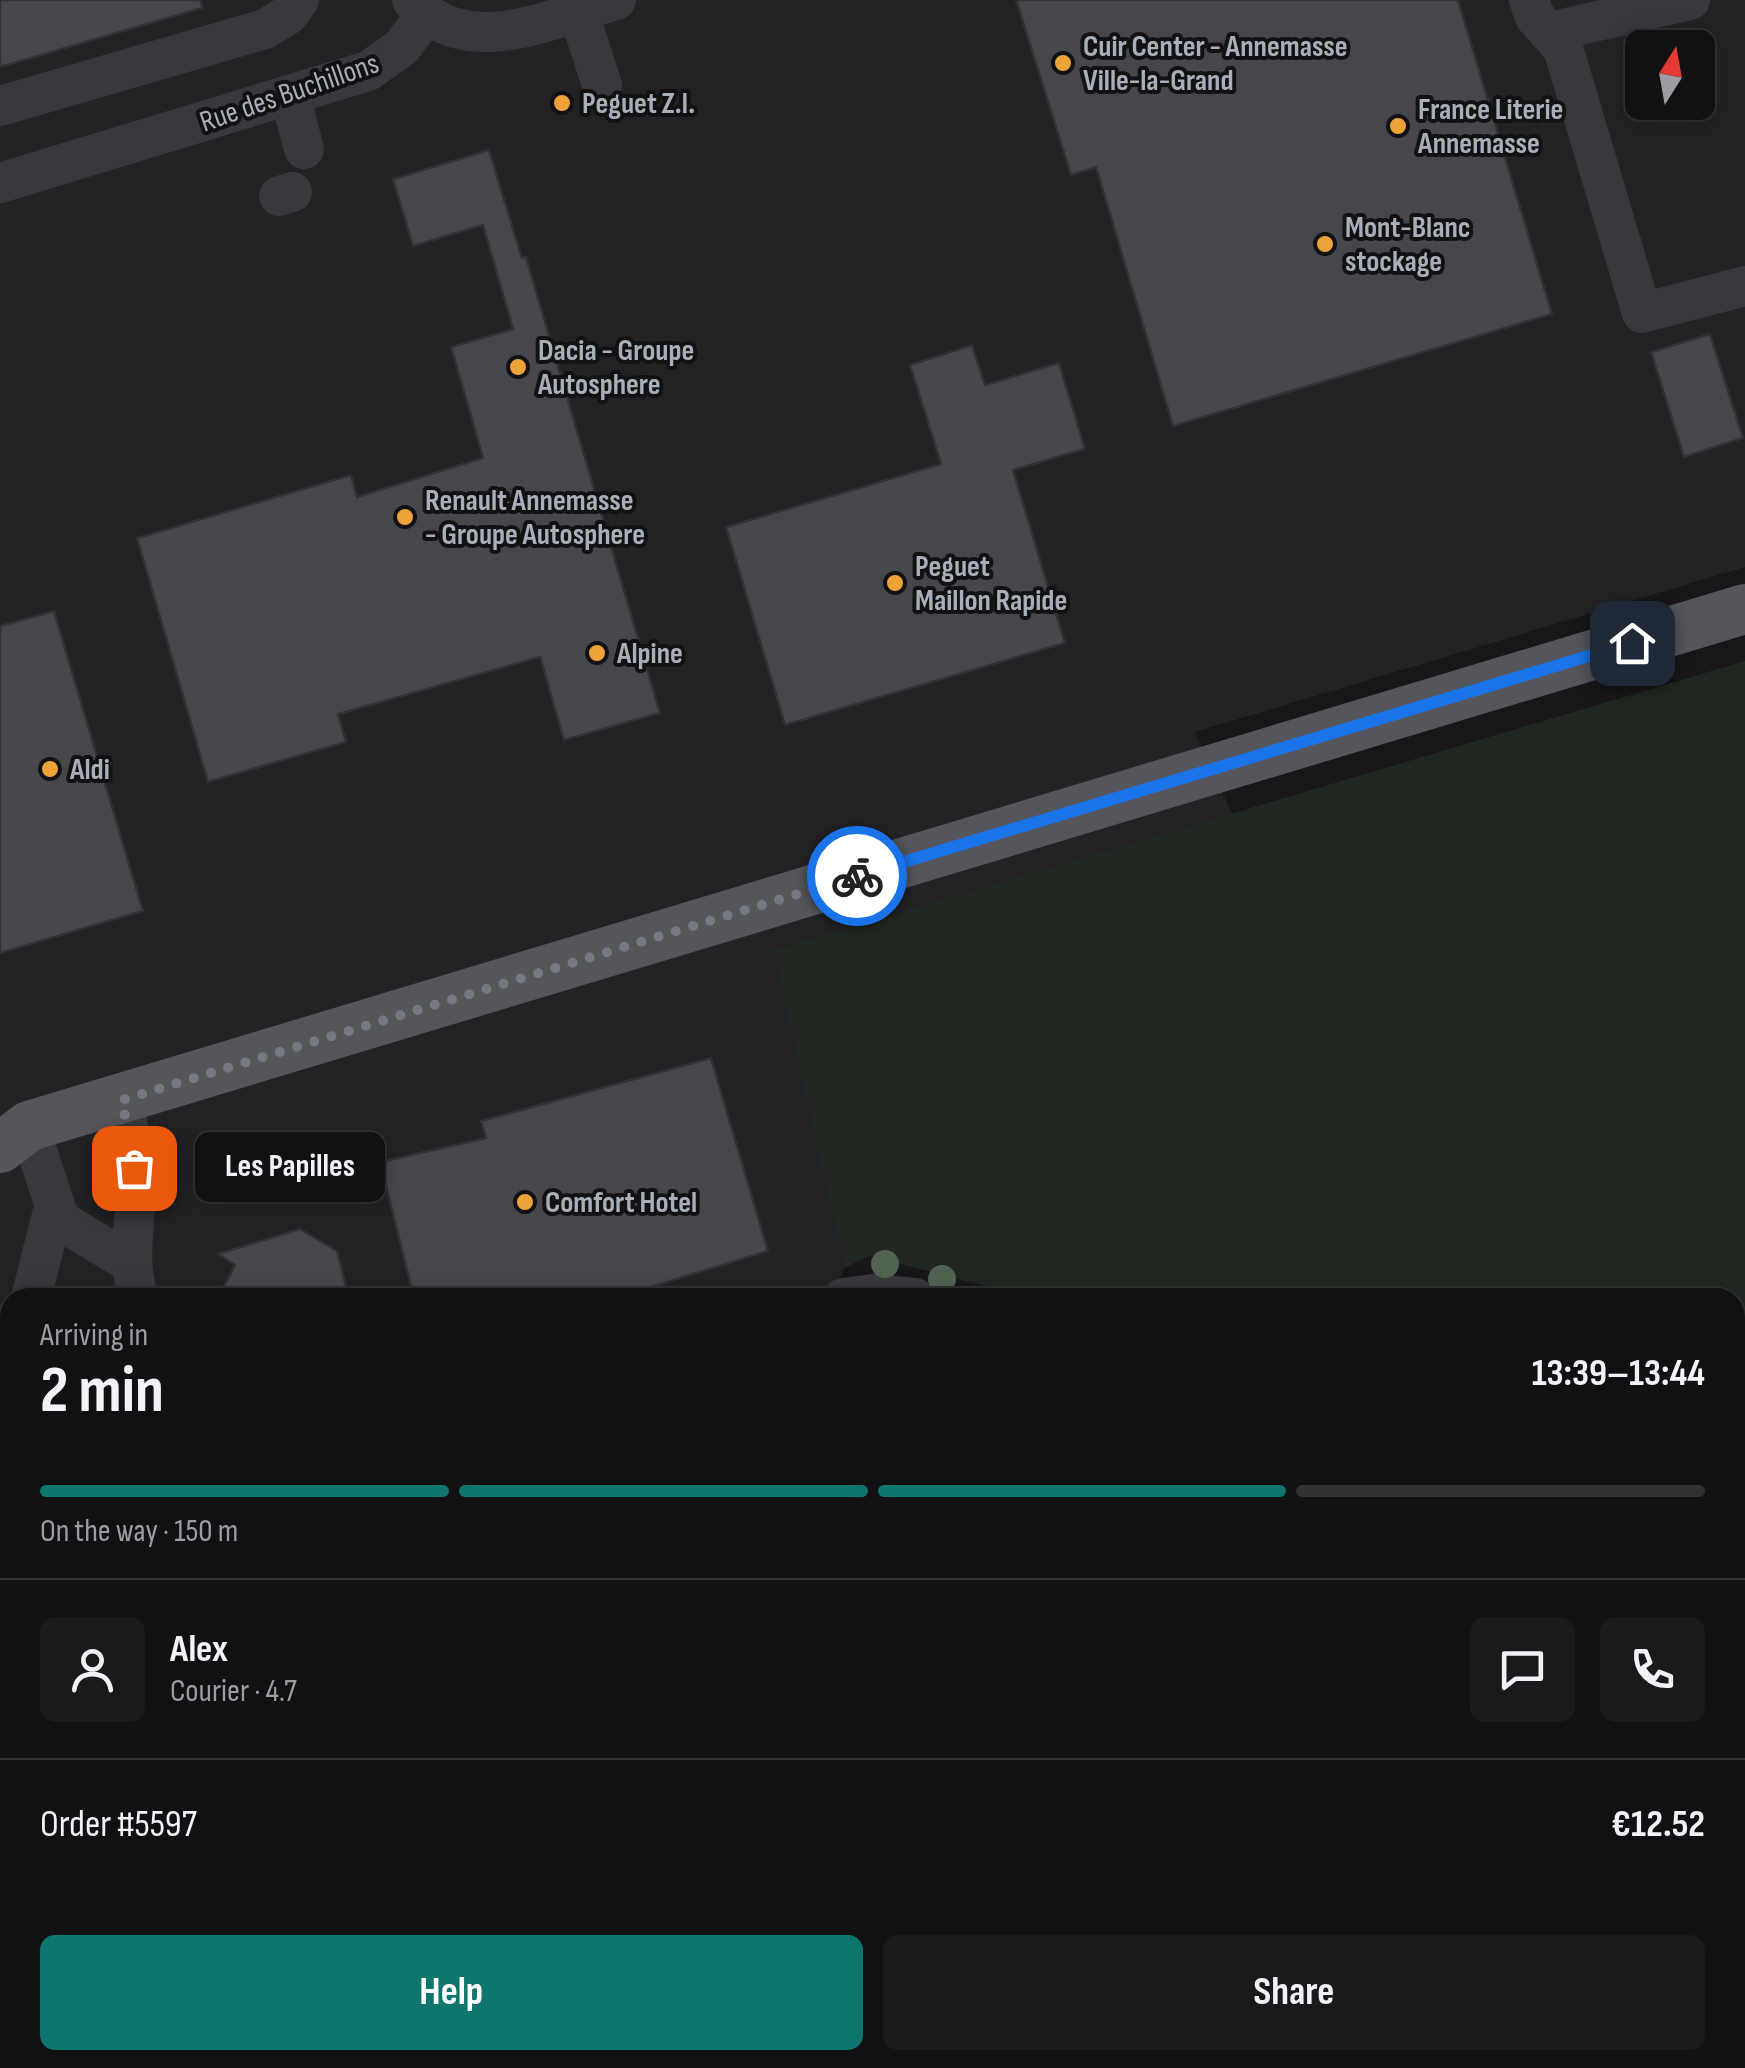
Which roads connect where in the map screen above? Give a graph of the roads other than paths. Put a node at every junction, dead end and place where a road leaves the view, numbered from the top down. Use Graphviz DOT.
graph roads {
  1 [pos="299,0"];
  2 [pos="1690,0"];
  3 [pos="597,5"];
  4 [pos="419,7"];
  5 [pos="1539,16"];
  6 [pos="602,85"];
  7 [pos="290,96"];
  8 [pos="0,106"];
  9 [pos="304,150"];
  10 [pos="0,182"];
  11 [pos="1745,286"];
  12 [pos="1745,609"];
  13 [pos="122,1100"];
  14 [pos="10,1133"];
  15 [pos="54,1207"];
  16 [pos="133,1280"];
  17 [pos="34,1288"];
  1 -- 8 [label="street"];
  2 -- 5 [label="street"];
  3 -- 4 [label="street, Rue des Buchillons"];
  3 -- 6 [label="street"];
  4 -- 7 [label="street, Rue des Buchillons"];
  5 -- 11 [label="street"];
  7 -- 9 [label="street"];
  7 -- 10 [label="street, Rue des Buchillons"];
  12 -- 13 [label="main road"];
  13 -- 14 [label="main road"];
  13 -- 16 [label="street"];
  14 -- 15 [label="street"];
  15 -- 16 [label="street"];
  15 -- 17 [label="street"];
}
